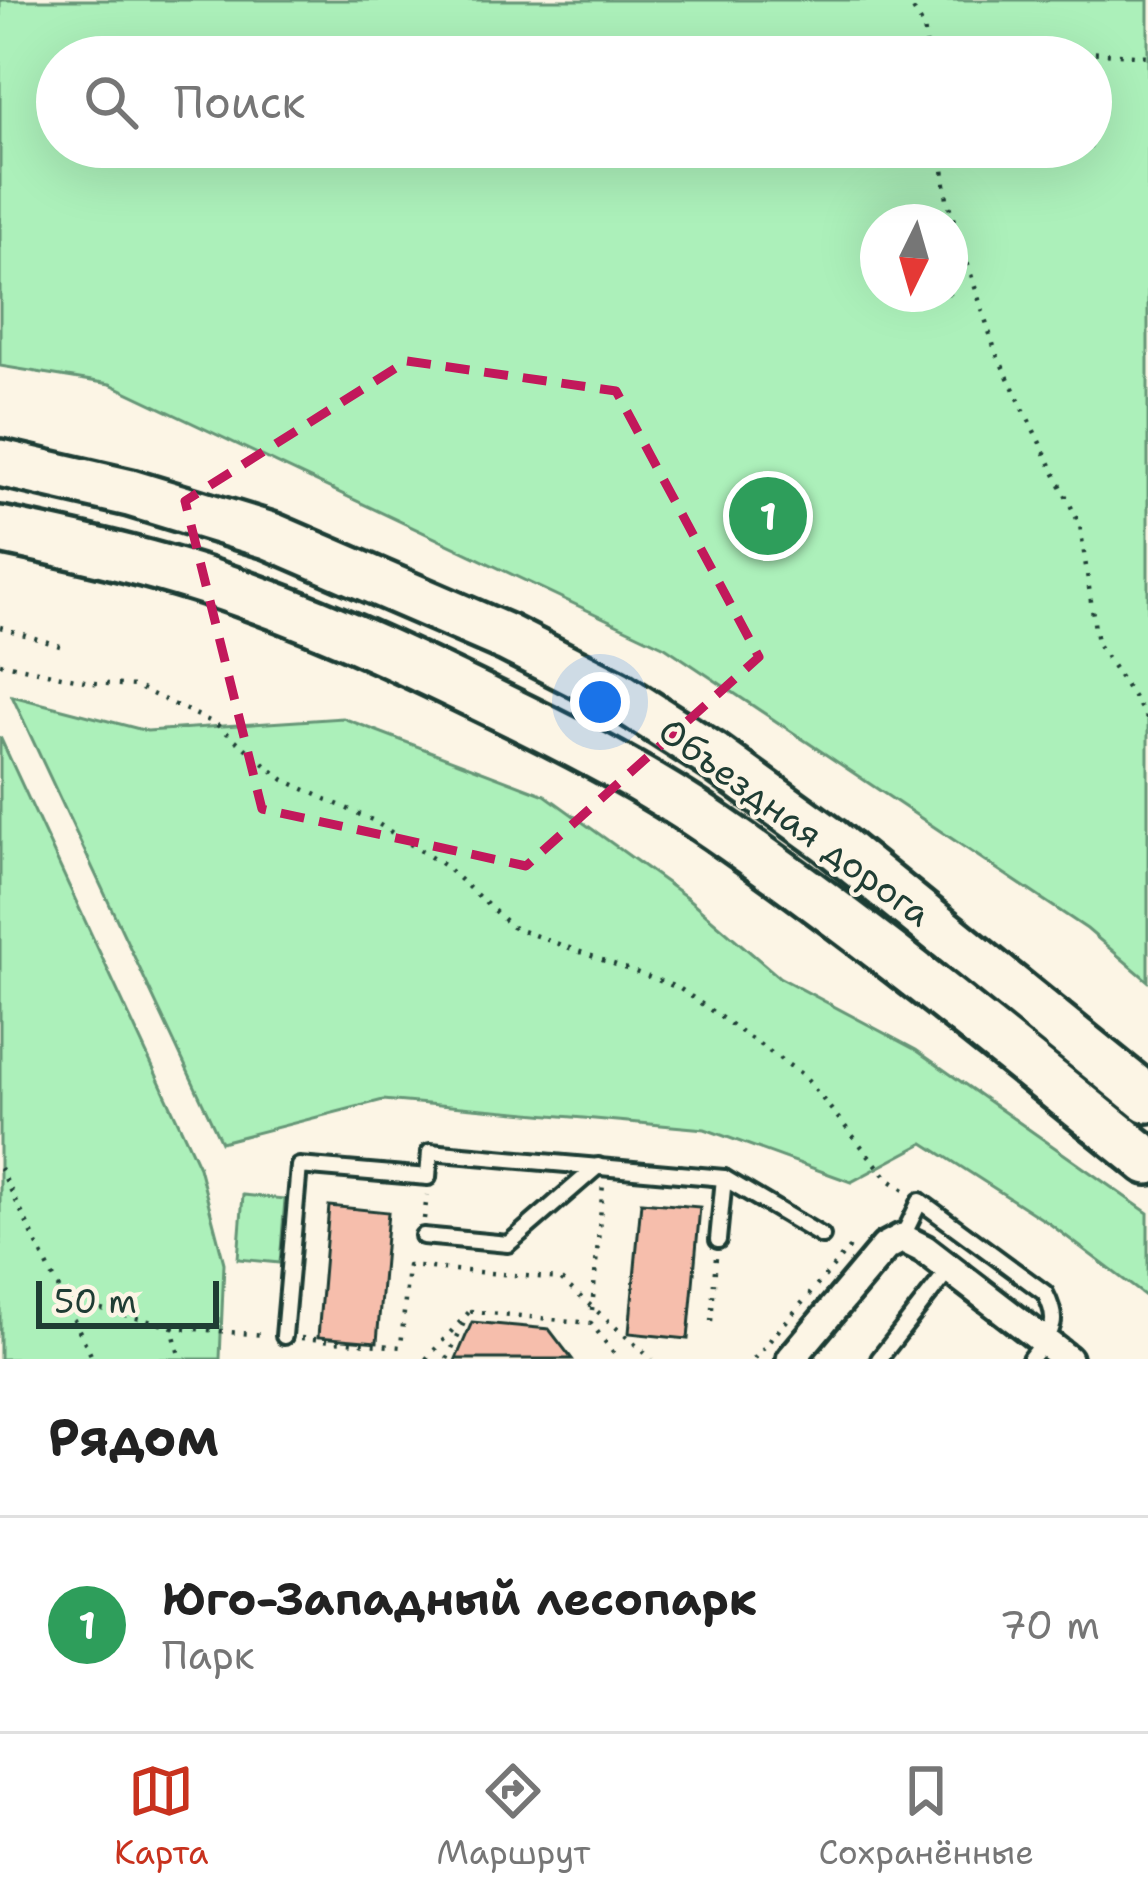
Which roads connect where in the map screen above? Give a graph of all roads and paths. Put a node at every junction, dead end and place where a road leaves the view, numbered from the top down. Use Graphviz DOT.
graph roads {
  1 [pos="907,0"];
  2 [pos="925,36"];
  3 [pos="1112,54"];
  4 [pos="1148,56"];
  5 [pos="943,168"];
  6 [pos="0,464"];
  7 [pos="0,530"];
  8 [pos="0,627"];
  9 [pos="60,646"];
  10 [pos="0,663"];
  11 [pos="1148,718"];
  12 [pos="1148,1099"];
  13 [pos="1148,1161"];
  14 [pos="602,1167"];
  15 [pos="0,1168"];
  16 [pos="724,1178"];
  17 [pos="920,1201"];
  18 [pos="423,1236"];
  19 [pos="822,1236"];
  20 [pos="902,1238"];
  21 [pos="718,1240"];
  22 [pos="950,1268"];
  23 [pos="66,1300"];
  24 [pos="592,1310"];
  25 [pos="470,1311"];
  26 [pos="711,1321"];
  27 [pos="172,1327"];
  28 [pos="284,1336"];
  29 [pos="1037,1349"];
  30 [pos="93,1359"];
  31 [pos="180,1359"];
  32 [pos="426,1359"];
  33 [pos="447,1359"];
  34 [pos="618,1359"];
  35 [pos="652,1359"];
  36 [pos="791,1359"];
  37 [pos="879,1359"];
  38 [pos="1067,1359"];
  1 -- 2 [label="path"];
  3 -- 4 [label="path"];
  5 -- 11 [label="path"];
  6 -- 12 [label="main road, Объездная дорога"];
  7 -- 13 [label="main road, Объездная дорога"];
  8 -- 9 [label="path"];
  10 -- 17 [label="path"];
  14 -- 16 [label="lane"];
  14 -- 18 [label="lane"];
  14 -- 24 [label="path"];
  14 -- 28 [label="lane"];
  15 -- 23 [label="path"];
  16 -- 19 [label="lane"];
  16 -- 21 [label="lane"];
  17 -- 20 [label="lane"];
  17 -- 29 [label="lane"];
  20 -- 22 [label="street"];
  20 -- 36 [label="street"];
  21 -- 26 [label="path"];
  22 -- 29 [label="street"];
  22 -- 37 [label="lane"];
  23 -- 27 [label="path"];
  23 -- 30 [label="path"];
  24 -- 28 [label="path"];
  24 -- 35 [label="path"];
  25 -- 32 [label="path"];
  25 -- 33 [label="path"];
  25 -- 34 [label="path"];
  27 -- 28 [label="path"];
  27 -- 31 [label="path"];
  29 -- 38 [label="street"];
}
